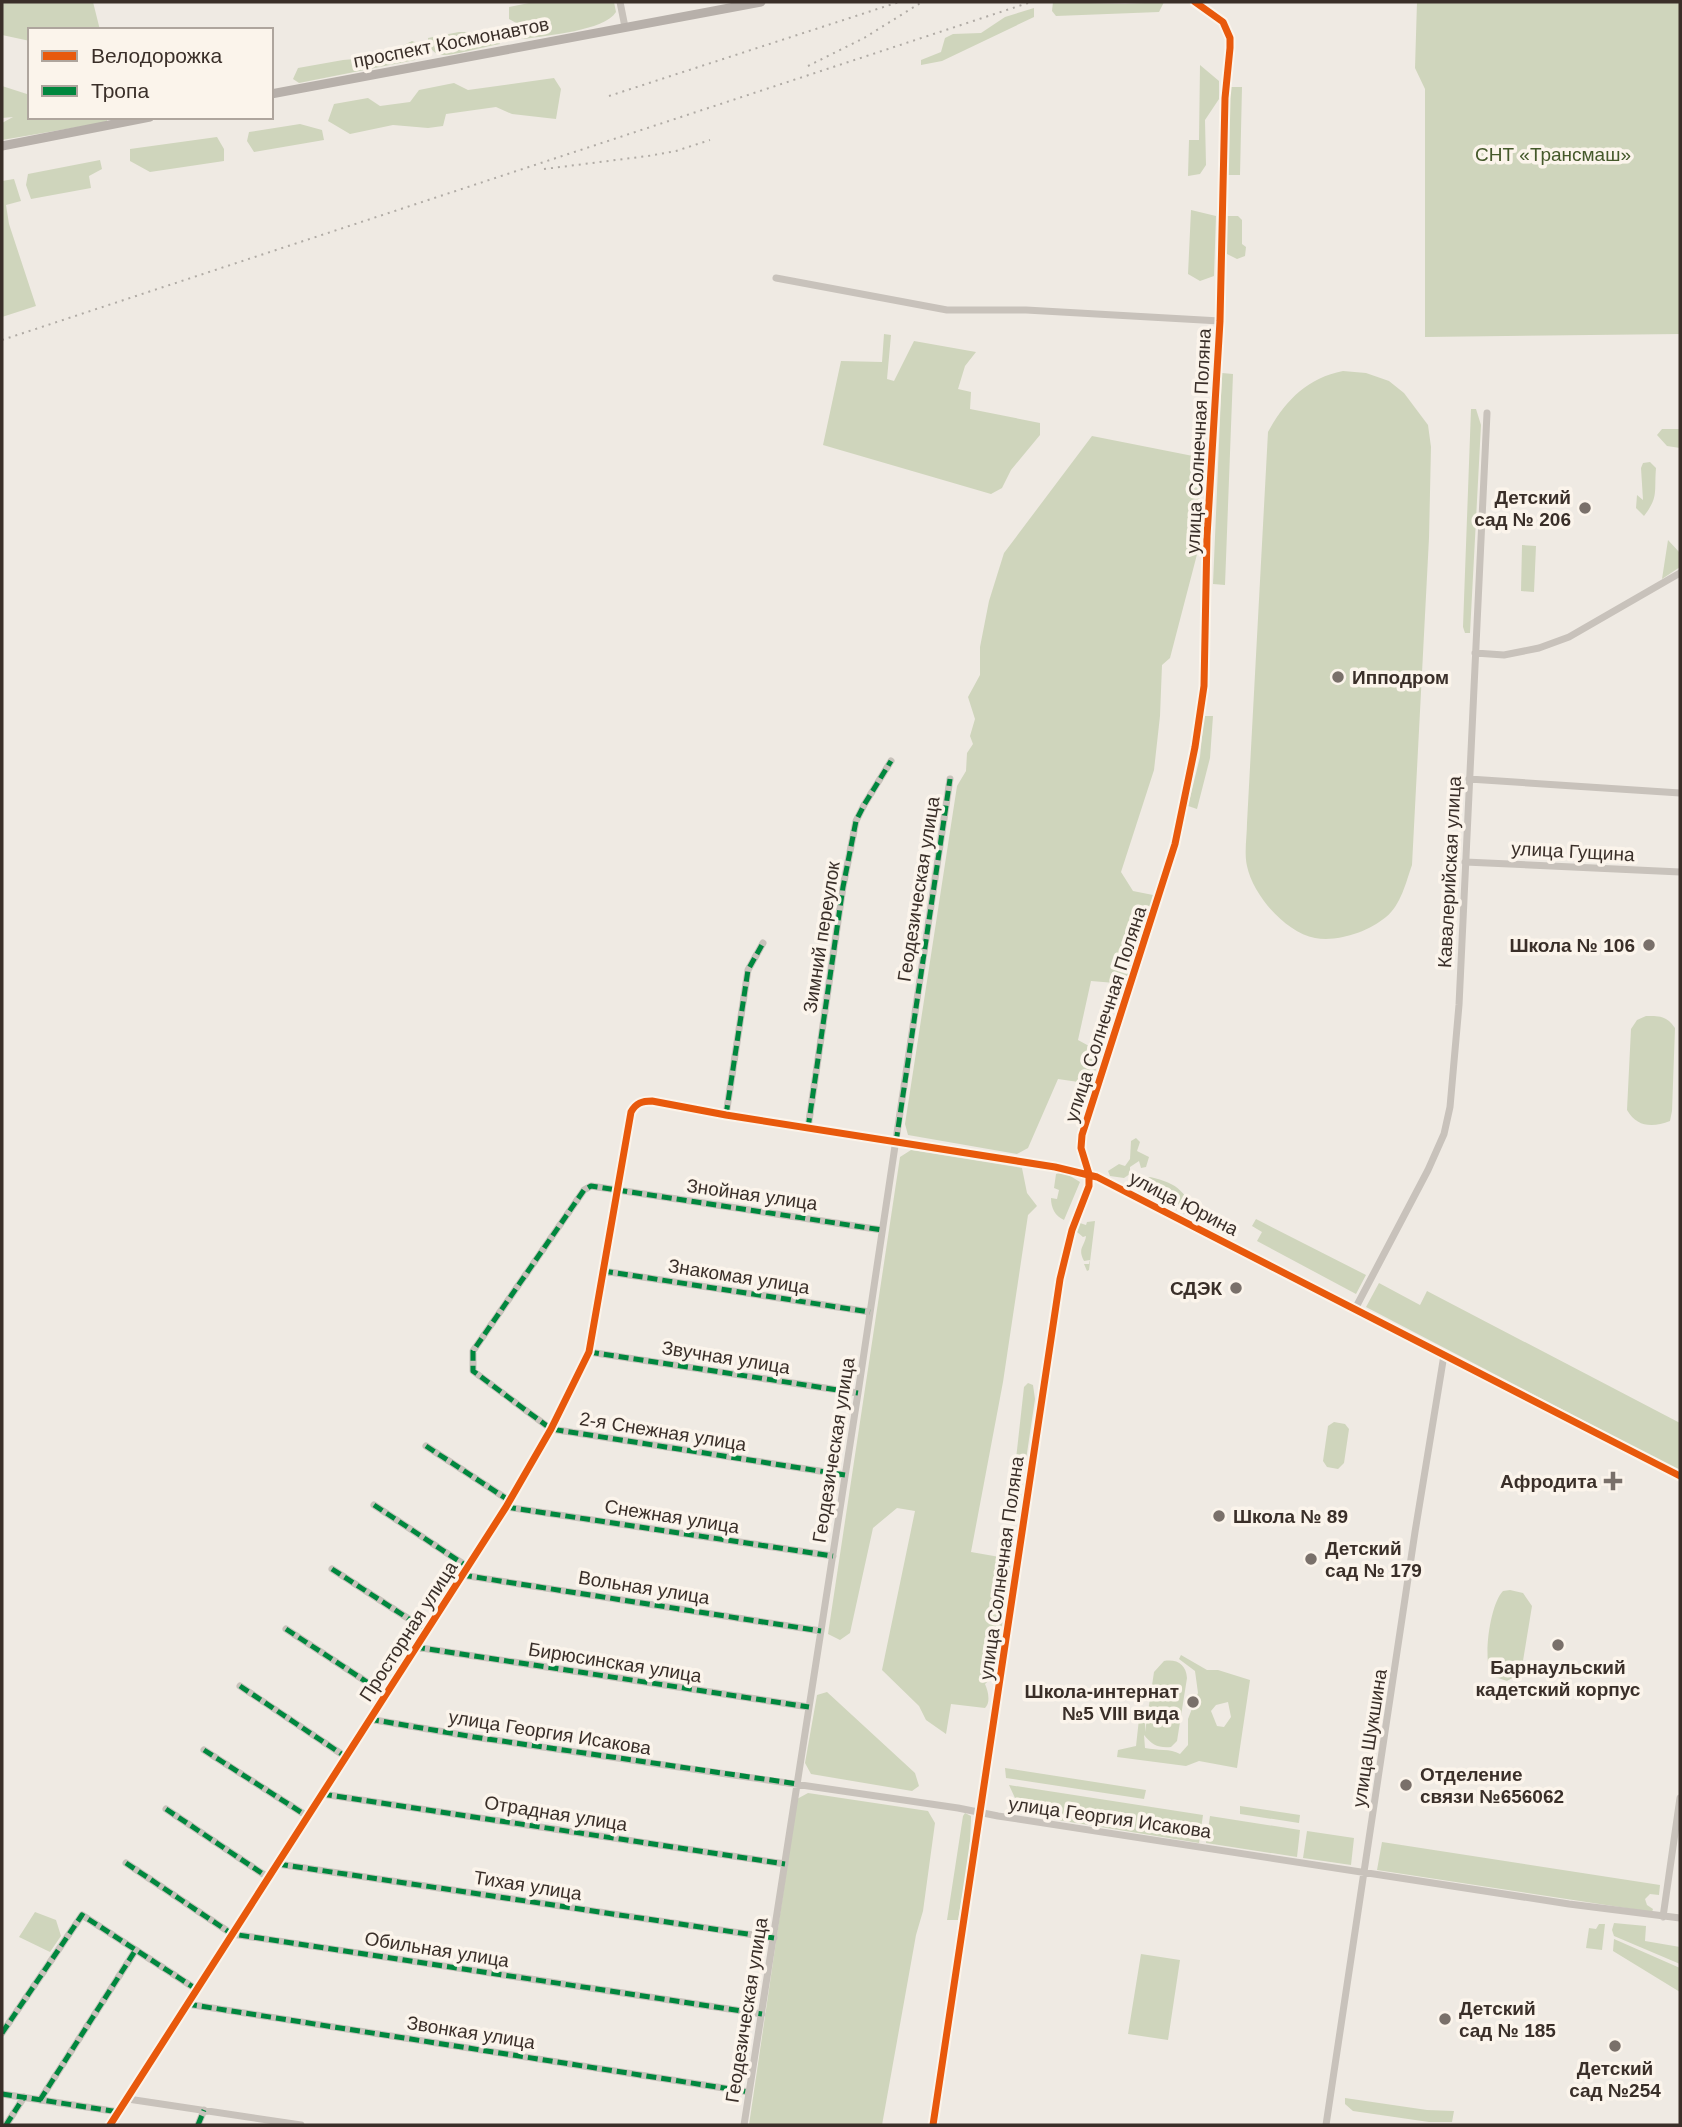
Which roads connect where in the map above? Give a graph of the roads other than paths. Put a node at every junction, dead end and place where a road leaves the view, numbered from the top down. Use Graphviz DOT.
graph roads {
  1 [pos="620,2"];
  2 [pos="761,2"];
  3 [pos="1195,2"];
  4 [pos="625,27"];
  5 [pos="273,94"];
  6 [pos="139,119"];
  7 [pos="2,146"];
  8 [pos="776,278"];
  9 [pos="1220,321"];
  10 [pos="1487,414"];
  11 [pos="1680,573"];
  12 [pos="1475,653"];
  13 [pos="891,761"];
  14 [pos="950,779"];
  15 [pos="1469,779"];
  16 [pos="1680,793"];
  17 [pos="1465,862"];
  18 [pos="1680,872"];
  19 [pos="763,943"];
  20 [pos="631,1112"];
  21 [pos="726,1115"];
  22 [pos="808,1128"];
  23 [pos="896,1142"];
  24 [pos="1089,1174"];
  25 [pos="617,1190"];
  26 [pos="882,1230"];
  27 [pos="603,1271"];
  28 [pos="1354,1309"];
  29 [pos="870,1312"];
  30 [pos="473,1351"];
  31 [pos="589,1352"];
  32 [pos="1444,1355"];
  33 [pos="858,1393"];
  34 [pos="551,1429"];
  35 [pos="426,1446"];
  36 [pos="845,1475"];
  37 [pos="1680,1476"];
  38 [pos="374,1504"];
  39 [pos="508,1504"];
  40 [pos="833,1556"];
  41 [pos="468,1567"];
  42 [pos="332,1569"];
  43 [pos="462,1576"];
  44 [pos="286,1629"];
  45 [pos="426,1630"];
  46 [pos="821,1630"];
  47 [pos="415,1647"];
  48 [pos="240,1686"];
  49 [pos="385,1694"];
  50 [pos="809,1707"];
  51 [pos="369,1719"];
  52 [pos="204,1750"];
  53 [pos="346,1757"];
  54 [pos="797,1784"];
  55 [pos="322,1794"];
  56 [pos="1680,1798"];
  57 [pos="166,1809"];
  58 [pos="980,1813"];
  59 [pos="307,1816"];
  60 [pos="126,1863"];
  61 [pos="278,1864"];
  62 [pos="785,1864"];
  63 [pos="1364,1872"];
  64 [pos="269,1878"];
  65 [pos="1663,1917"];
  66 [pos="1680,1918"];
  67 [pos="232,1934"];
  68 [pos="774,1938"];
  69 [pos="135,1951"];
  70 [pos="196,1989"];
  71 [pos="187,2004"];
  72 [pos="762,2014"];
  73 [pos="2,2033"];
  74 [pos="749,2092"];
  75 [pos="2,2094"];
  76 [pos="24,2097"];
  77 [pos="128,2099"];
  78 [pos="40,2100"];
  79 [pos="204,2110"];
  80 [pos="119,2112"];
  81 [pos="6,2125"];
  82 [pos="110,2125"];
  83 [pos="198,2125"];
  84 [pos="301,2125"];
  85 [pos="744,2125"];
  86 [pos="933,2125"];
  87 [pos="1326,2125"];
  1 -- 4 [label="street"];
  2 -- 4 [label="main road, проспект Космонавтов"];
  3 -- 9 [label="street, улица Солнечная Поляна"];
  4 -- 5 [label="main road, проспект Космонавтов"];
  6 -- 7 [label="main road"];
  8 -- 9 [label="street"];
  9 -- 24 [label="street, улица Солнечная Поляна"];
  10 -- 12 [label="street, Кавалерийская улица"];
  11 -- 12 [label="street"];
  12 -- 15 [label="street, Кавалерийская улица"];
  13 -- 22 [label="street, Зимний переулок"];
  14 -- 23 [label="street, Геодезическая улица"];
  15 -- 16 [label="street"];
  15 -- 17 [label="street, Кавалерийская улица"];
  17 -- 18 [label="street, улица Гущина"];
  17 -- 28 [label="street, Кавалерийская улица"];
  19 -- 21 [label="street"];
  20 -- 21 [label="street, улица Юрина"];
  20 -- 25 [label="street, Просторная улица"];
  21 -- 22 [label="street, улица Юрина"];
  22 -- 23 [label="street, улица Юрина"];
  23 -- 24 [label="street, улица Юрина"];
  23 -- 26 [label="street, Геодезическая улица"];
  24 -- 28 [label="street, улица Юрина"];
  24 -- 58 [label="street, улица Солнечная Поляна"];
  25 -- 26 [label="street, Знойная улица"];
  25 -- 27 [label="street, Просторная улица"];
  25 -- 30 [label="street, Знойная улица"];
  26 -- 29 [label="street, Геодезическая улица"];
  27 -- 29 [label="street, Знакомая улица"];
  27 -- 31 [label="street, Просторная улица"];
  28 -- 32 [label="street, улица Юрина"];
  29 -- 33 [label="street, Геодезическая улица"];
  30 -- 34 [label="street, 2-я Снежная улица"];
  31 -- 33 [label="street, Звучная улица"];
  31 -- 34 [label="street, Просторная улица"];
  32 -- 37 [label="street, улица Юрина"];
  32 -- 63 [label="street, улица Шукшина"];
  33 -- 36 [label="street, Геодезическая улица"];
  34 -- 36 [label="street, 2-я Снежная улица"];
  34 -- 39 [label="street, Просторная улица"];
  35 -- 39 [label="street, Снежная улица"];
  36 -- 40 [label="street, Геодезическая улица"];
  38 -- 41 [label="street"];
  39 -- 40 [label="street, Снежная улица"];
  39 -- 41 [label="street, Просторная улица"];
  40 -- 46 [label="street, Геодезическая улица"];
  41 -- 43 [label="street, Просторная улица"];
  42 -- 45 [label="street"];
  43 -- 45 [label="street, Просторная улица"];
  43 -- 46 [label="street, Вольная улица"];
  44 -- 49 [label="street"];
  45 -- 47 [label="street, Просторная улица"];
  46 -- 50 [label="street, Геодезическая улица"];
  47 -- 49 [label="street, Просторная улица"];
  47 -- 50 [label="street, Бирюсинская улица"];
  48 -- 53 [label="street"];
  49 -- 51 [label="street, Просторная улица"];
  50 -- 54 [label="street, Геодезическая улица"];
  51 -- 53 [label="street, Просторная улица"];
  51 -- 54 [label="street, улица Георгия Исакова"];
  52 -- 59 [label="street"];
  53 -- 55 [label="street, Просторная улица"];
  54 -- 58 [label="street, улица Георгия Исакова"];
  54 -- 62 [label="street, Геодезическая улица"];
  55 -- 59 [label="street, Просторная улица"];
  55 -- 62 [label="street, Отрадная улица"];
  56 -- 65 [label="street"];
  57 -- 64 [label="street"];
  58 -- 63 [label="street, улица Георгия Исакова"];
  58 -- 86 [label="street, улица Солнечная Поляна"];
  59 -- 61 [label="street, Просторная улица"];
  60 -- 67 [label="street, Обильная улица"];
  61 -- 64 [label="street, Просторная улица"];
  61 -- 68 [label="street, Тихая улица"];
  62 -- 68 [label="street, Геодезическая улица"];
  63 -- 65 [label="street, улица Георгия Исакова"];
  63 -- 87 [label="street, улица Шукшина"];
  64 -- 67 [label="street, Просторная улица"];
  65 -- 66 [label="street, улица Георгия Исакова"];
  67 -- 70 [label="street, Просторная улица"];
  67 -- 72 [label="street, Обильная улица"];
  68 -- 72 [label="street, Геодезическая улица"];
  69 -- 70 [label="street"];
  69 -- 73 [label="street"];
  69 -- 78 [label="street"];
  70 -- 71 [label="street, Просторная улица"];
  71 -- 74 [label="street, Звонкая улица"];
  71 -- 77 [label="street, Просторная улица"];
  72 -- 74 [label="street, Геодезическая улица"];
  74 -- 85 [label="street, Геодезическая улица"];
  75 -- 76 [label="street"];
  76 -- 78 [label="street"];
  76 -- 81 [label="street"];
  77 -- 79 [label="street"];
  77 -- 80 [label="street, Просторная улица"];
  78 -- 80 [label="street"];
  79 -- 83 [label="street"];
  79 -- 84 [label="street"];
  80 -- 82 [label="street, Просторная улица"];
}
